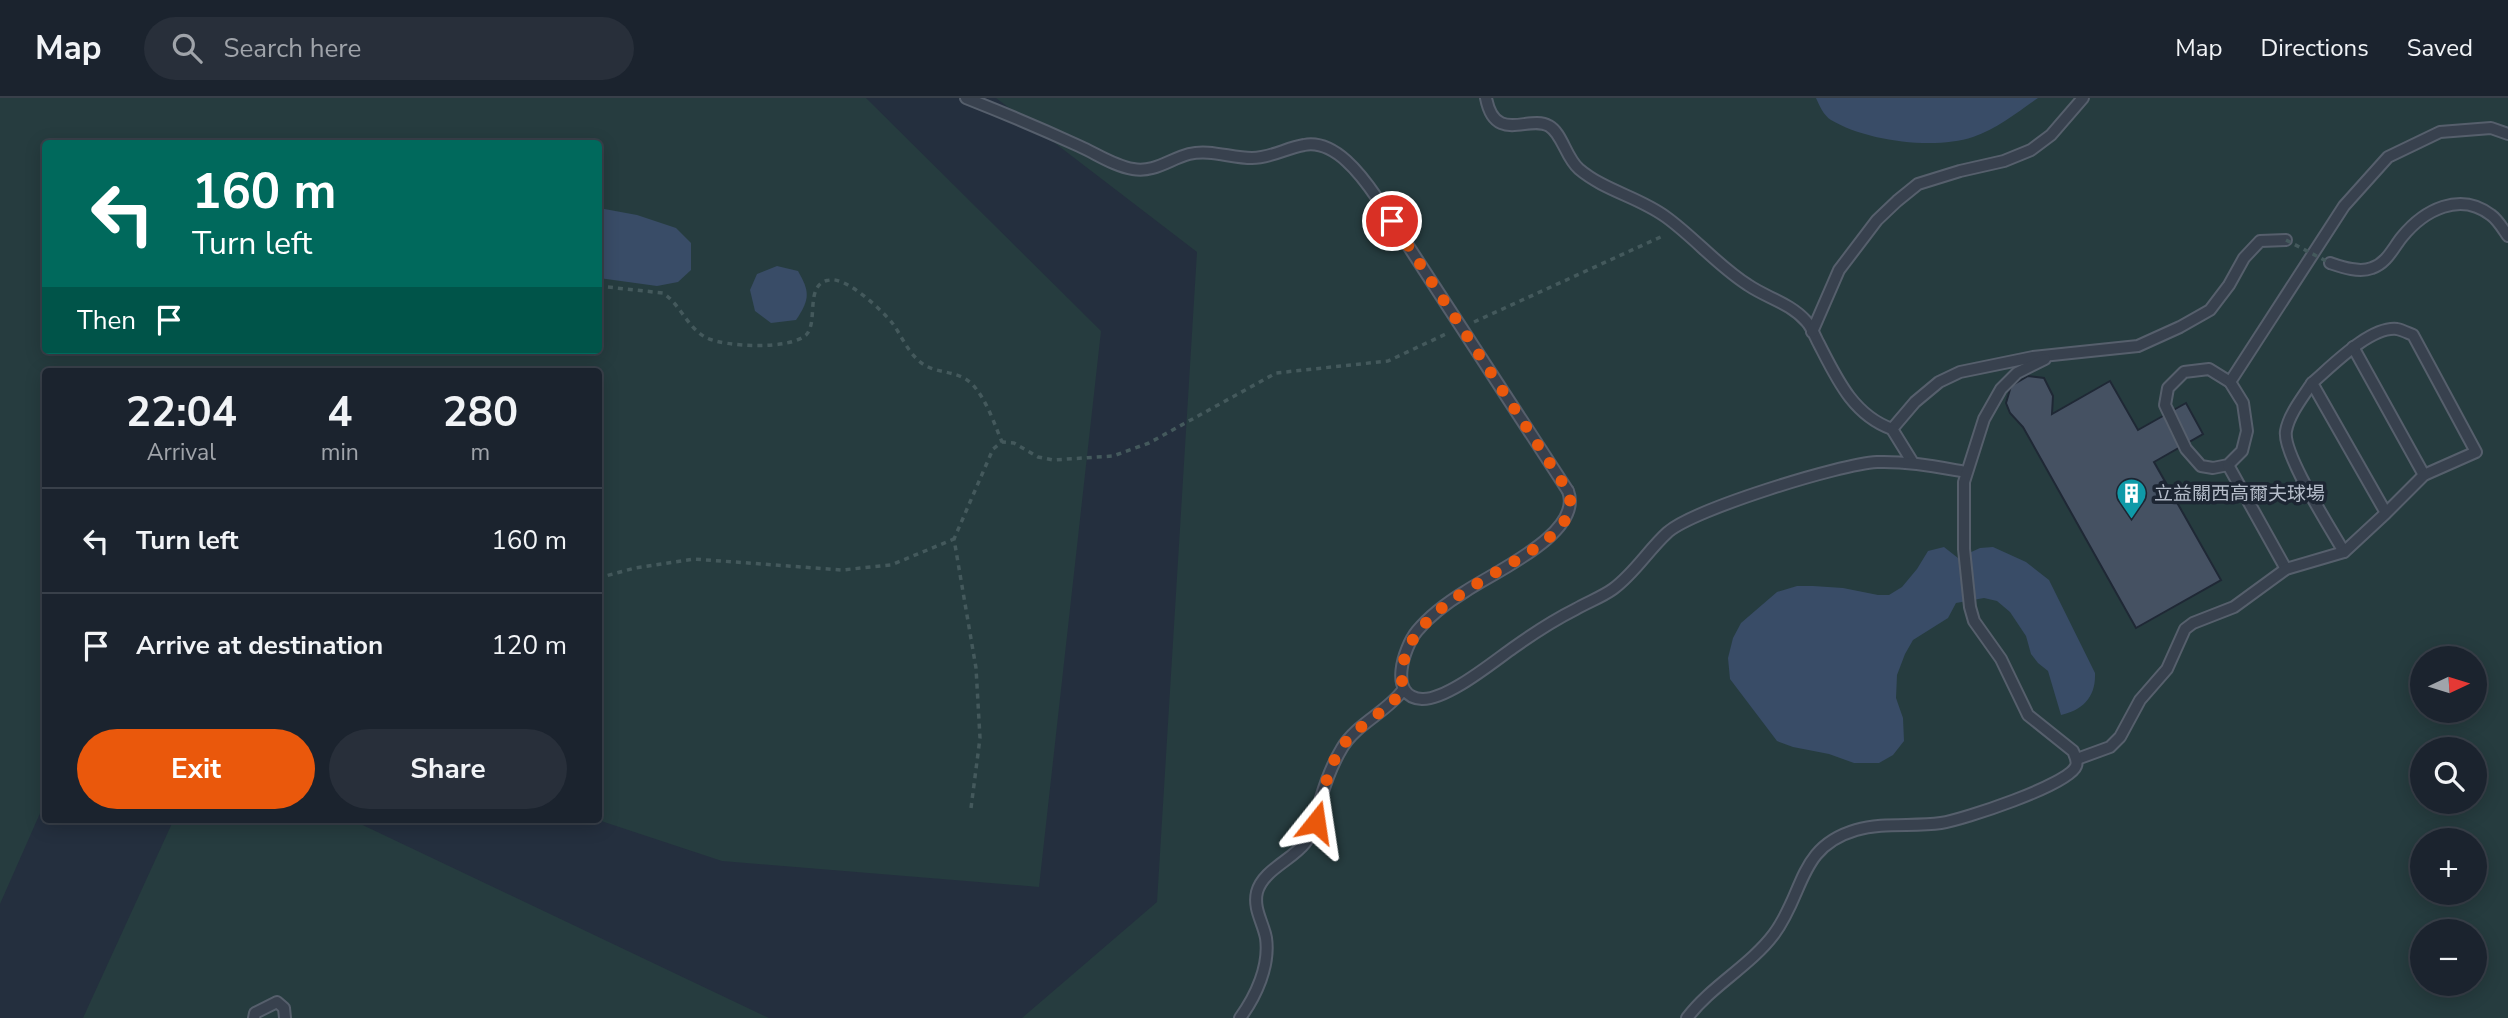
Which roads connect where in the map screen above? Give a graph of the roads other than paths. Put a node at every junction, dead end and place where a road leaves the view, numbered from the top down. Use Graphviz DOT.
graph roads {
  1 [pos="966,98"];
  2 [pos="1486,98"];
  3 [pos="2083,98"];
  4 [pos="2508,134"];
  5 [pos="2508,236"];
  6 [pos="2286,240"];
  7 [pos="2329,263"];
  8 [pos="1812,332"];
  9 [pos="2353,346"];
  10 [pos="2062,355"];
  11 [pos="2230,382"];
  12 [pos="2312,383"];
  13 [pos="1892,429"];
  14 [pos="1913,463"];
  15 [pos="2228,465"];
  16 [pos="1966,472"];
  17 [pos="2424,475"];
  18 [pos="2386,513"];
  19 [pos="2344,552"];
  20 [pos="2286,569"];
  21 [pos="1403,690"];
  22 [pos="2077,760"];
  23 [pos="254,1018"];
  24 [pos="285,1018"];
  25 [pos="1240,1018"];
  26 [pos="1687,1018"];
  1 -- 21 [label="lane, bridge"];
  2 -- 8 [label="lane"];
  3 -- 8 [label="lane"];
  4 -- 11 [label="lane"];
  5 -- 7 [label="lane"];
  6 -- 10 [label="lane"];
  8 -- 13 [label="lane"];
  9 -- 12 [label="lane"];
  9 -- 17 [label="lane"];
  9 -- 17 [label="lane"];
  10 -- 13 [label="lane"];
  10 -- 16 [label="lane"];
  11 -- 15 [label="lane"];
  11 -- 15 [label="lane"];
  12 -- 18 [label="lane"];
  12 -- 19 [label="lane"];
  13 -- 14 [label="lane"];
  14 -- 16 [label="lane"];
  14 -- 21 [label="lane"];
  15 -- 20 [label="lane"];
  16 -- 22 [label="lane"];
  17 -- 18 [label="lane"];
  18 -- 19 [label="lane"];
  19 -- 20 [label="lane"];
  20 -- 22 [label="lane"];
  21 -- 25 [label="lane"];
  22 -- 26 [label="lane"];
  23 -- 24 [label="lane"];
}
